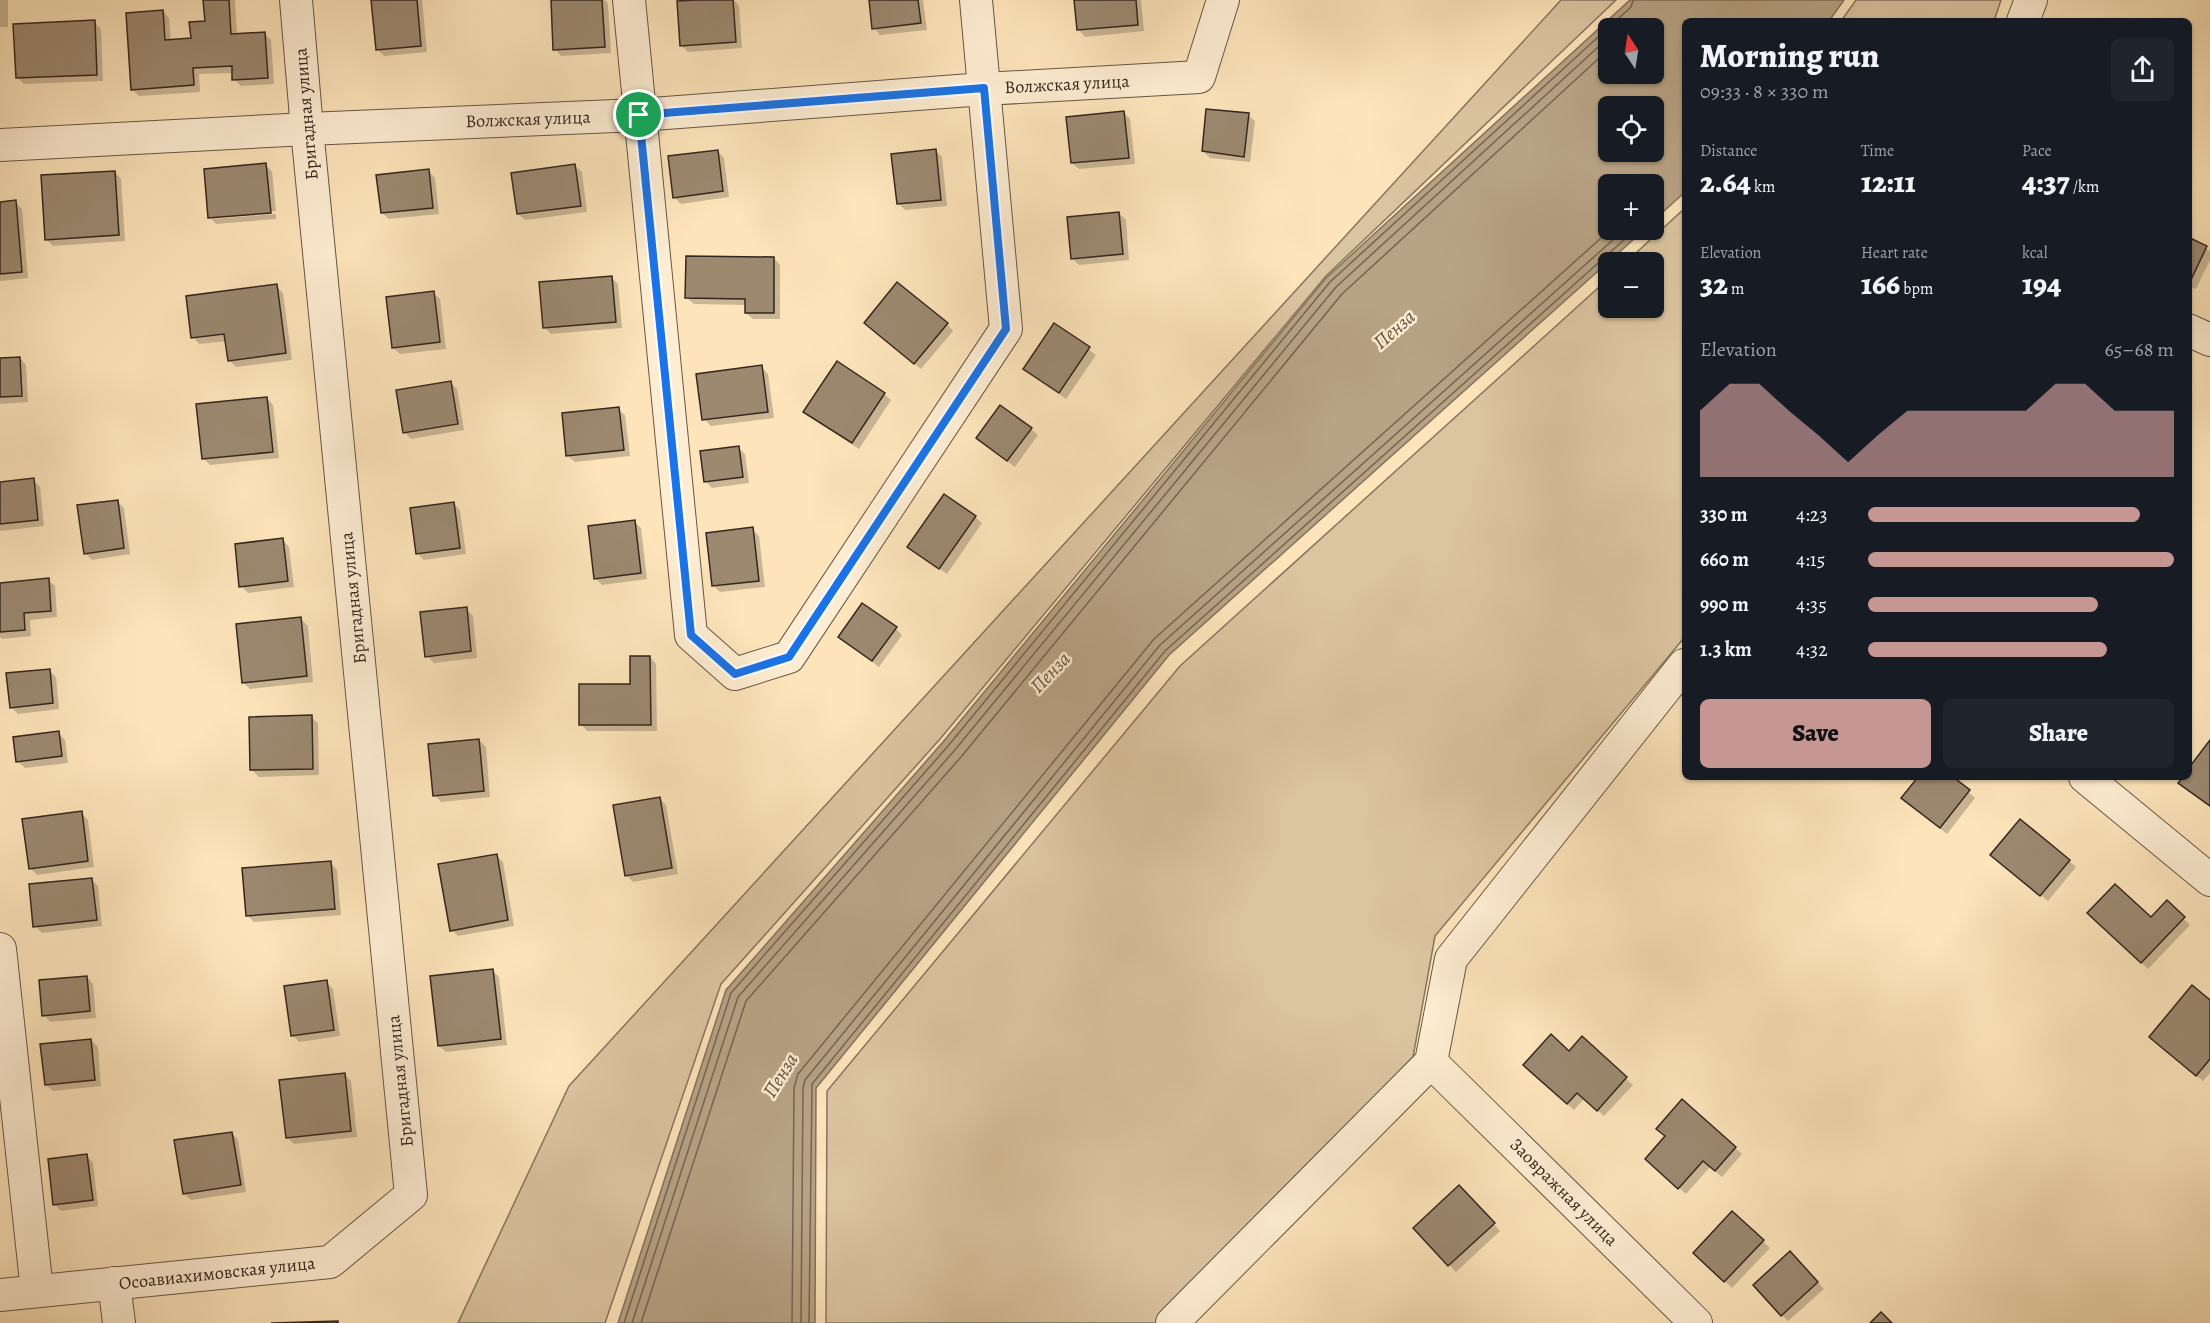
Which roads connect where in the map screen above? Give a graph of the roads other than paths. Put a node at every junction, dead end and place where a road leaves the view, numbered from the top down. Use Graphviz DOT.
graph roads {
  1 [pos="296,0"];
  2 [pos="629,0"];
  3 [pos="976,0"];
  4 [pos="1223,0"];
  5 [pos="2031,0"];
  6 [pos="2024,18"];
  7 [pos="984,88"];
  8 [pos="639,115"];
  9 [pos="307,129"];
  10 [pos="0,145"];
  11 [pos="2192,332"];
  12 [pos="2210,340"];
  13 [pos="1682,668"];
  14 [pos="2089,780"];
  15 [pos="2210,880"];
  16 [pos="0,949"];
  17 [pos="1431,1062"];
  18 [pos="411,1195"];
  19 [pos="114,1283"];
  20 [pos="37,1291"];
  21 [pos="0,1295"];
  22 [pos="119,1323"];
  23 [pos="1172,1323"];
  24 [pos="1696,1323"];
  1 -- 9 [label="street, Бригадная улица"];
  2 -- 8 [label="street"];
  3 -- 7 [label="street"];
  4 -- 7 [label="street, Волжская улица"];
  5 -- 6 [label="street"];
  7 -- 8 [label="street, Волжская улица"];
  7 -- 8 [label="street"];
  8 -- 9 [label="street, Волжская улица"];
  9 -- 10 [label="street, Волжская улица"];
  9 -- 18 [label="street, Бригадная улица"];
  11 -- 12 [label="street"];
  13 -- 17 [label="street"];
  14 -- 15 [label="street"];
  16 -- 20 [label="street"];
  17 -- 23 [label="street"];
  17 -- 24 [label="street, Заовражная улица"];
  18 -- 19 [label="street, Осоавиахимовская улица"];
  19 -- 20 [label="street, Осоавиахимовская улица"];
  19 -- 22 [label="street"];
  20 -- 21 [label="street, Осоавиахимовская улица"];
}
